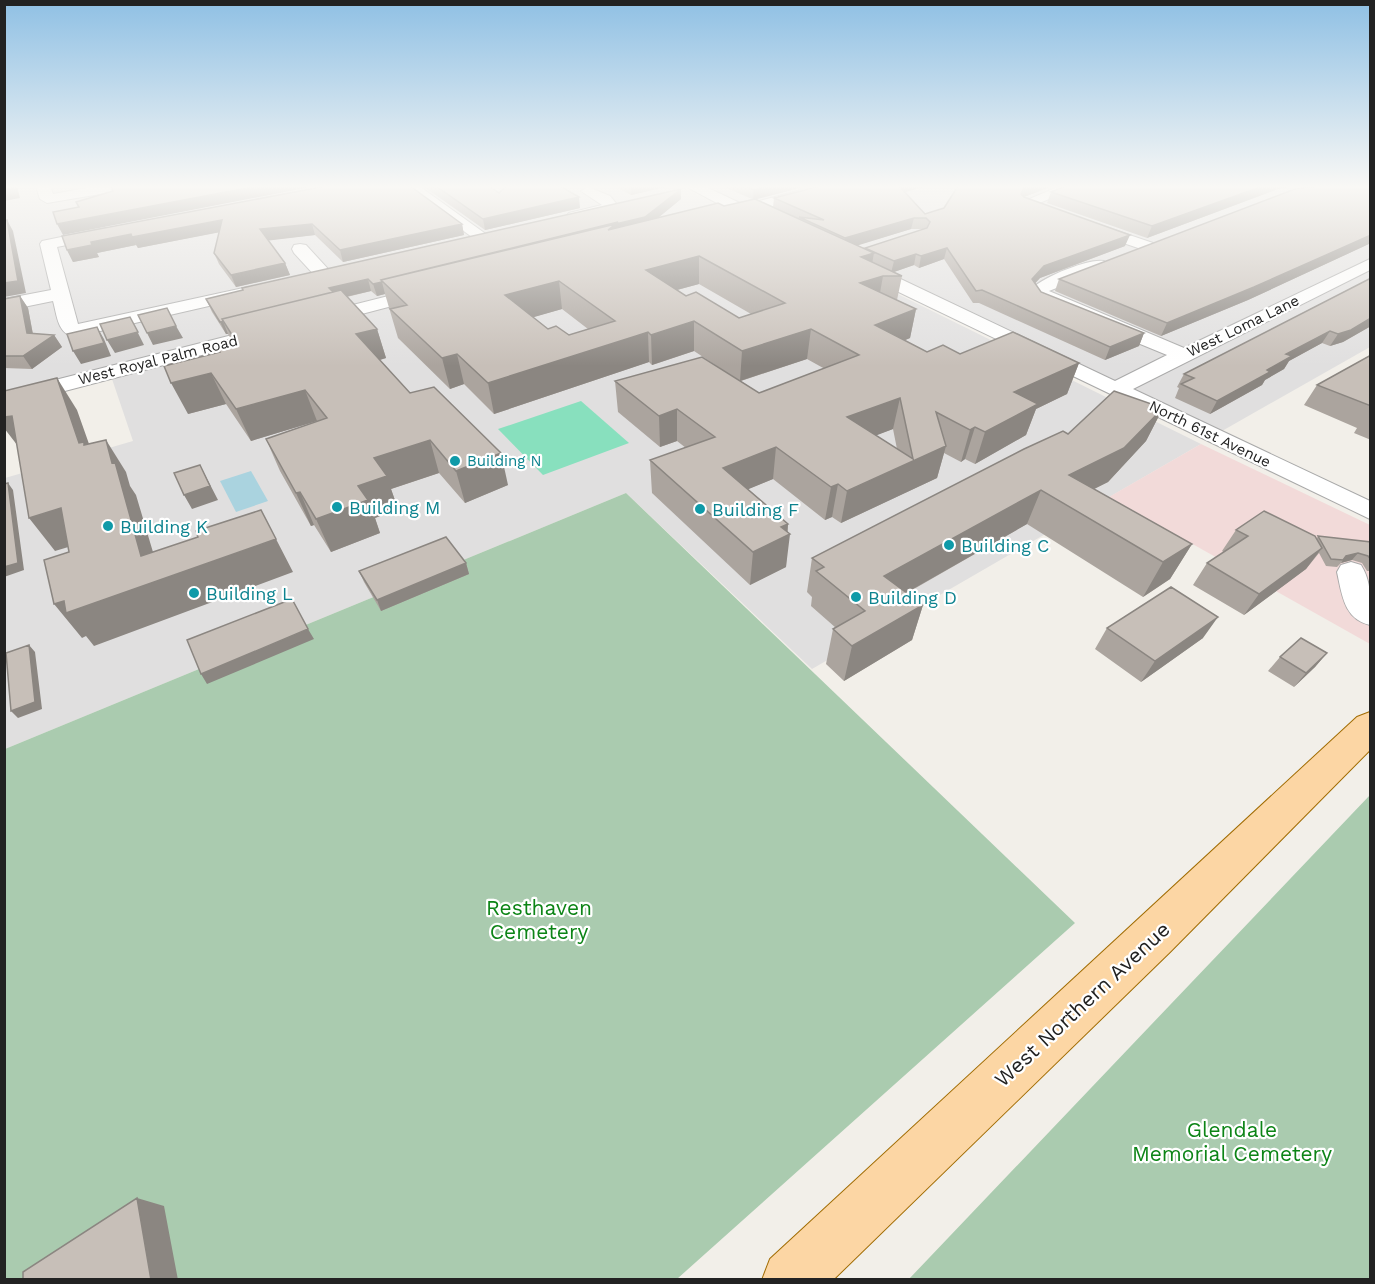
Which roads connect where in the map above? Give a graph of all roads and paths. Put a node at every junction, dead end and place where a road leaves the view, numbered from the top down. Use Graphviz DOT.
graph roads {
  1 [pos="48,246"];
  2 [pos="1147,246"];
  3 [pos="300,249"];
  4 [pos="869,250"];
  5 [pos="1371,264"];
  6 [pos="345,269"];
  7 [pos="323,274"];
  8 [pos="300,280"];
  9 [pos="450,285"];
  10 [pos="266,288"];
  11 [pos="60,294"];
  12 [pos="4,305"];
  13 [pos="301,323"];
  14 [pos="279,329"];
  15 [pos="1184,355"];
  16 [pos="1115,389"];
  17 [pos="4,400"];
  18 [pos="1371,511"];
  19 [pos="1351,572"];
  20 [pos="1371,614"];
  21 [pos="1371,727"];
  22 [pos="791,1280"];
  1 -- 11 [label="street"];
  2 -- 15 [label="street"];
  3 -- 7 [label="street"];
  4 -- 16 [label="street, North 61st Avenue"];
  5 -- 15 [label="street, West Loma Lane"];
  6 -- 7 [label="street"];
  7 -- 8 [label="street"];
  9 -- 13 [label="street"];
  10 -- 11 [label="street"];
  11 -- 12 [label="street"];
  14 -- 17 [label="street, West Royal Palm Road"];
  15 -- 16 [label="street, West Loma Lane"];
  16 -- 18 [label="street, North 61st Avenue"];
  19 -- 20 [label="street"];
  21 -- 22 [label="main road, West Northern Avenue"];
}
